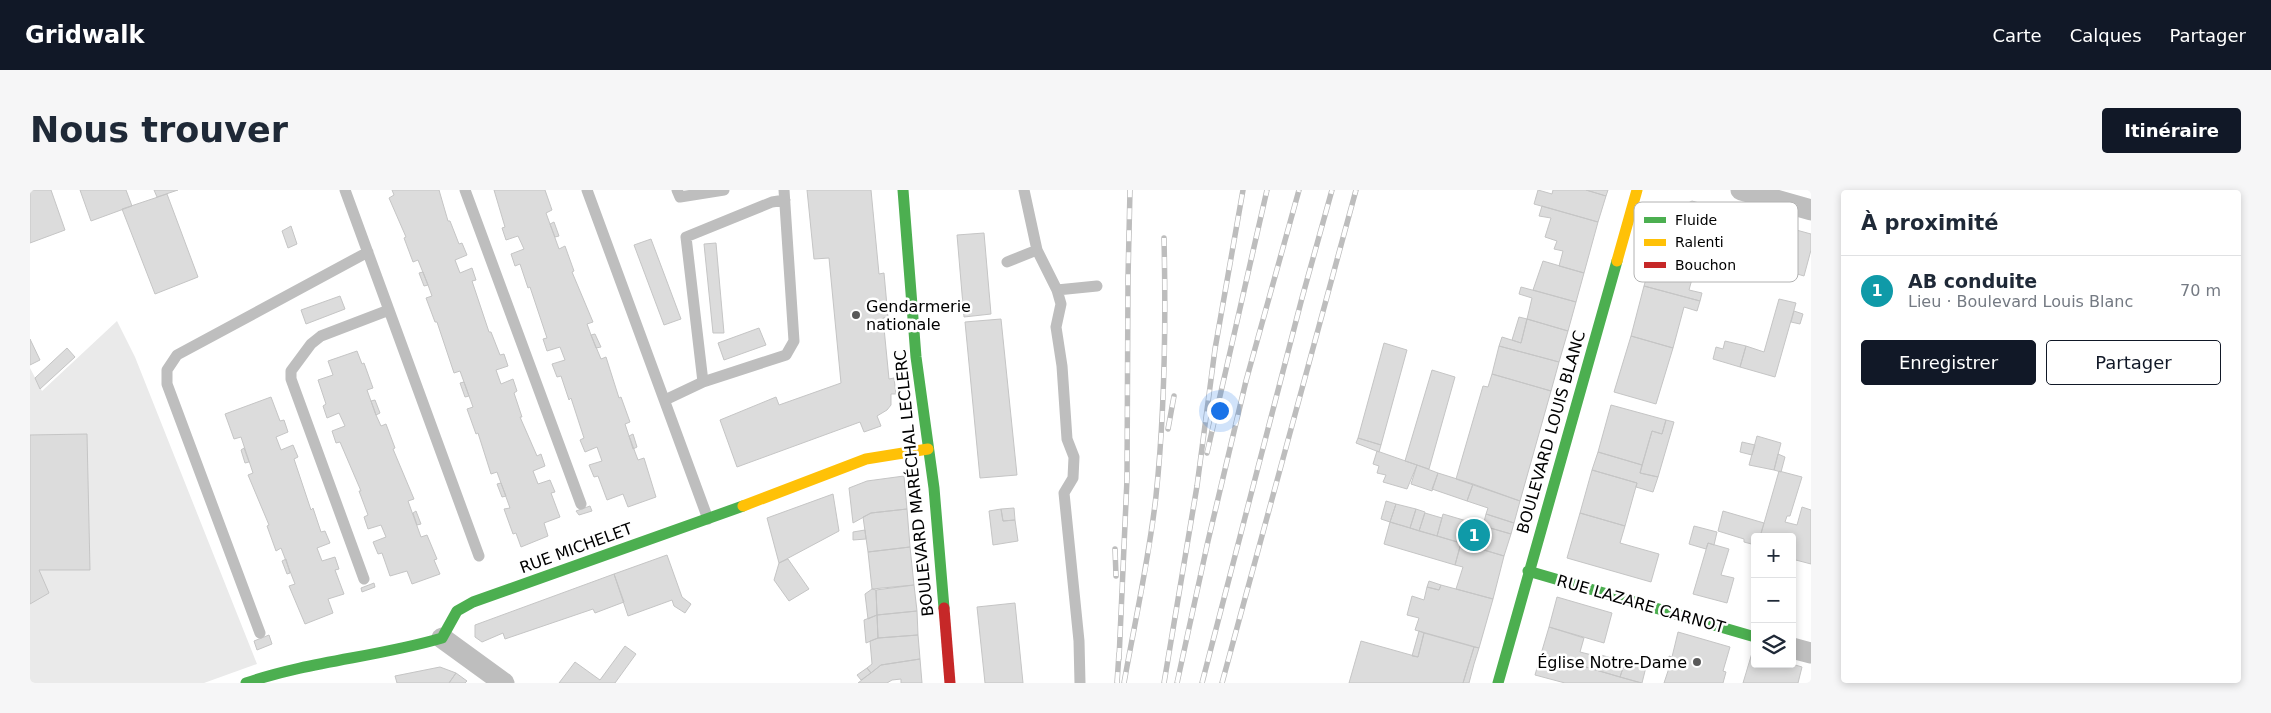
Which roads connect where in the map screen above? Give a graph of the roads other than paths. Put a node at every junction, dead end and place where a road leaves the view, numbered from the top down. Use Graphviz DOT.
graph roads {
  1 [pos="345,190"];
  2 [pos="465,190"];
  3 [pos="587,190"];
  4 [pos="677,190"];
  5 [pos="724,190"];
  6 [pos="903,190"];
  7 [pos="1024,190"];
  8 [pos="1637,190"];
  9 [pos="1741,190"];
  10 [pos="785,195"];
  11 [pos="1783,202"];
  12 [pos="1798,206"];
  13 [pos="1811,210"];
  14 [pos="1038,250"];
  15 [pos="368,252"];
  16 [pos="1007,262"];
  17 [pos="1097,286"];
  18 [pos="1057,290"];
  19 [pos="389,310"];
  20 [pos="703,382"];
  21 [pos="665,400"];
  22 [pos="928,449"];
  23 [pos="581,504"];
  24 [pos="708,519"];
  25 [pos="479,556"];
  26 [pos="1528,571"];
  27 [pos="364,579"];
  28 [pos="260,633"];
  29 [pos="1751,636"];
  30 [pos="442,638"];
  31 [pos="1796,649"];
  32 [pos="1811,654"];
  33 [pos="246,683"];
  34 [pos="504,683"];
  35 [pos="950,683"];
  36 [pos="1080,683"];
  37 [pos="1498,683"];
  1 -- 15 [label="lane"];
  2 -- 23 [label="lane"];
  3 -- 21 [label="lane"];
  4 -- 5 [label="lane"];
  6 -- 22 [label="street, BOULEVARD MARÉCHAL LECLERC"];
  7 -- 14 [label="lane"];
  8 -- 26 [label="street, BOULEVARD LOUIS BLANC"];
  9 -- 11 [label="street"];
  10 -- 20 [label="lane"];
  10 -- 20 [label="lane"];
  12 -- 13 [label="street"];
  14 -- 16 [label="lane"];
  14 -- 18 [label="lane"];
  15 -- 19 [label="lane"];
  15 -- 28 [label="lane"];
  17 -- 18 [label="lane"];
  18 -- 36 [label="lane"];
  19 -- 25 [label="lane"];
  19 -- 27 [label="lane"];
  20 -- 21 [label="lane"];
  21 -- 24 [label="lane"];
  22 -- 24 [label="street, RUE MICHELET"];
  22 -- 35 [label="street, BOULEVARD MARÉCHAL LECLERC"];
  24 -- 30 [label="street, RUE MICHELET"];
  26 -- 29 [label="street, RUE LAZARE CARNOT"];
  26 -- 37 [label="street, BOULEVARD LOUIS BLANC"];
  30 -- 33 [label="street"];
  30 -- 34 [label="street"];
  31 -- 32 [label="street"];
}
